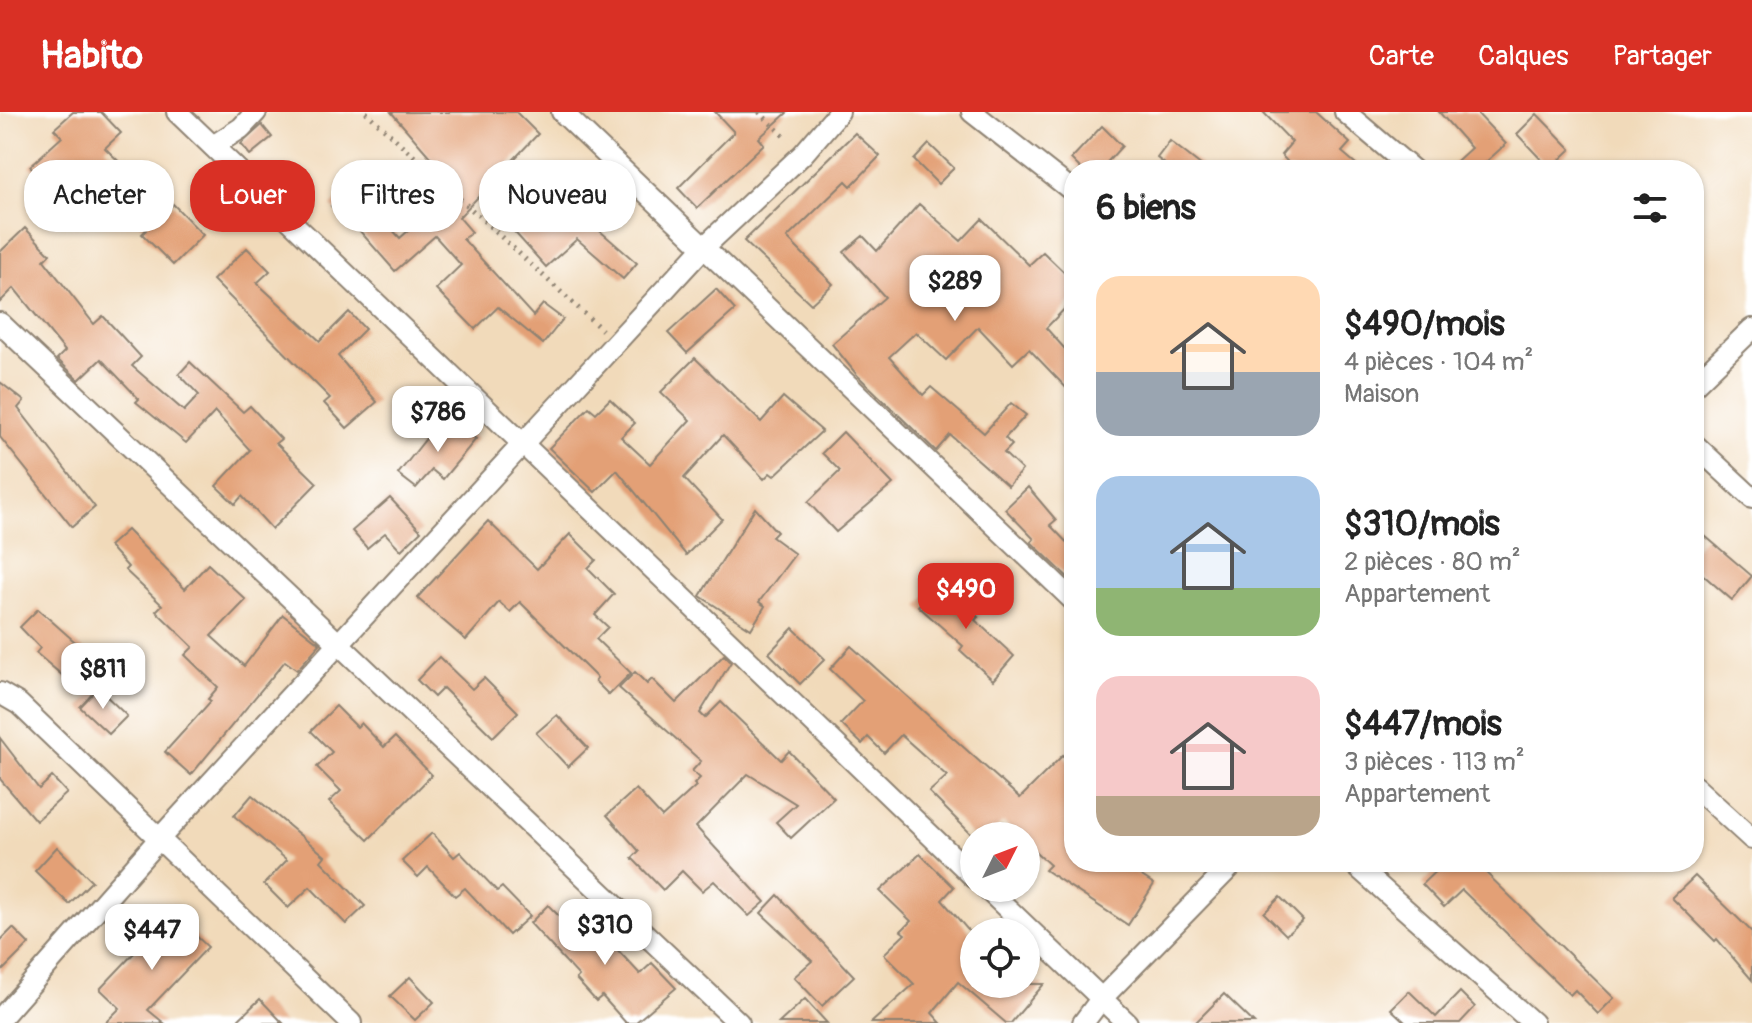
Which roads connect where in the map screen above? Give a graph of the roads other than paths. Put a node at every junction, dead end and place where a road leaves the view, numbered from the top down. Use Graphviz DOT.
graph roads {
  1 [pos="177,112"];
  2 [pos="256,112"];
  3 [pos="562,112"];
  4 [pos="839,112"];
  5 [pos="972,112"];
  6 [pos="1345,112"];
  7 [pos="213,146"];
  8 [pos="1401,160"];
  9 [pos="1064,184"];
  10 [pos="703,248"];
  11 [pos="0,323"];
  12 [pos="1752,329"];
  13 [pos="1704,375"];
  14 [pos="525,444"];
  15 [pos="1704,453"];
  16 [pos="1752,498"];
  17 [pos="1064,591"];
  18 [pos="338,645"];
  19 [pos="0,693"];
  20 [pos="1704,795"];
  21 [pos="159,839"];
  22 [pos="1752,839"];
  23 [pos="960,863"];
  24 [pos="1225,872"];
  25 [pos="1363,872"];
  26 [pos="1001,902"];
  27 [pos="1101,999"];
  28 [pos="0,1019"];
  29 [pos="351,1023"];
  30 [pos="739,1023"];
  31 [pos="1083,1023"];
  32 [pos="1127,1023"];
  33 [pos="1533,1023"];
  1 -- 7 [label="street"];
  2 -- 7 [label="street"];
  3 -- 10 [label="street"];
  4 -- 10 [label="street"];
  5 -- 9 [label="street"];
  6 -- 8 [label="street"];
  7 -- 14 [label="street"];
  10 -- 14 [label="street"];
  10 -- 17 [label="street"];
  11 -- 18 [label="street"];
  12 -- 13 [label="street"];
  14 -- 18 [label="street"];
  14 -- 23 [label="street"];
  15 -- 16 [label="street"];
  18 -- 21 [label="street"];
  18 -- 30 [label="street"];
  19 -- 21 [label="street"];
  20 -- 22 [label="street"];
  21 -- 28 [label="street"];
  21 -- 29 [label="street"];
  24 -- 27 [label="street"];
  25 -- 33 [label="street"];
  26 -- 27 [label="street"];
  27 -- 31 [label="street"];
  27 -- 32 [label="street"];
}
